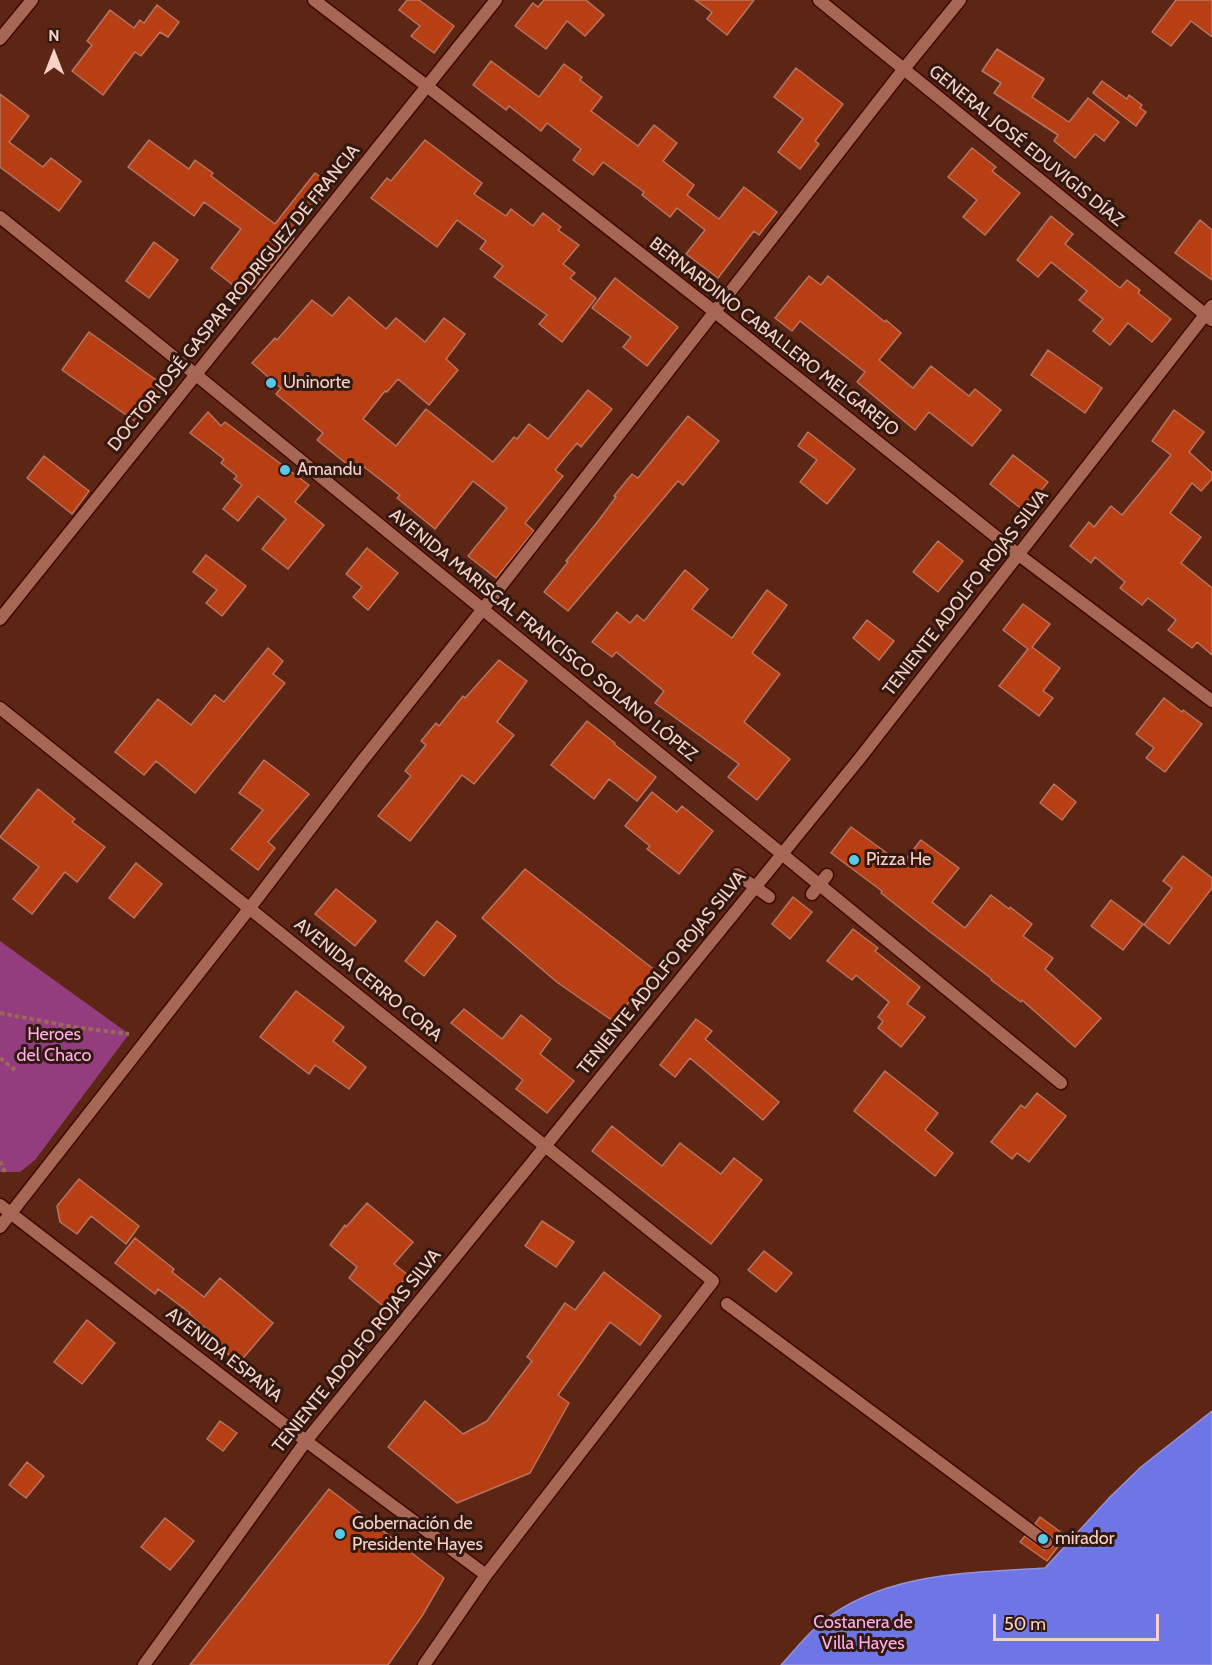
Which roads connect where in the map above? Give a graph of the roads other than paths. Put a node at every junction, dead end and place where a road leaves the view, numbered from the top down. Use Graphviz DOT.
graph roads {
  1 [pos="32,0"];
  2 [pos="314,0"];
  3 [pos="496,0"];
  4 [pos="819,0"];
  5 [pos="960,0"];
  6 [pos="0,39"];
  7 [pos="903,70"];
  8 [pos="428,87"];
  9 [pos="0,217"];
  10 [pos="715,312"];
  11 [pos="1210,313"];
  12 [pos="195,374"];
  13 [pos="1019,555"];
  14 [pos="483,609"];
  15 [pos="0,619"];
  16 [pos="1212,701"];
  17 [pos="0,708"];
  18 [pos="782,854"];
  19 [pos="736,874"];
  20 [pos="755,887"];
  21 [pos="769,897"];
  22 [pos="249,909"];
  23 [pos="1061,1083"];
  24 [pos="546,1145"];
  25 [pos="5,1209"];
  26 [pos="0,1227"];
  27 [pos="727,1304"];
  28 [pos="306,1441"];
  29 [pos="1046,1542"];
  30 [pos="486,1575"];
  31 [pos="144,1665"];
  32 [pos="424,1665"];
  1 -- 6 [label="street"];
  2 -- 8 [label="street, BERNARDINO CABALLERO MELGAREJO"];
  3 -- 8 [label="street, DOCTOR JOSÉ GASPAR RODRIGUEZ DE FRANCIA"];
  4 -- 7 [label="street, GENERAL JOSÉ EDUVIGIS DÍAZ"];
  5 -- 7 [label="street"];
  7 -- 10 [label="street"];
  7 -- 11 [label="street, GENERAL JOSÉ EDUVIGIS DÍAZ"];
  8 -- 10 [label="street, BERNARDINO CABALLERO MELGAREJO"];
  8 -- 12 [label="street, DOCTOR JOSÉ GASPAR RODRIGUEZ DE FRANCIA"];
  9 -- 12 [label="street, AVENIDA MARISCAL FRANCISCO SOLANO LÓPEZ"];
  10 -- 13 [label="street, BERNARDINO CABALLERO MELGAREJO"];
  10 -- 14 [label="street"];
  11 -- 13 [label="street, TENIENTE ADOLFO ROJAS SILVA"];
  12 -- 14 [label="street, AVENIDA MARISCAL FRANCISCO SOLANO LÓPEZ"];
  12 -- 15 [label="street, DOCTOR JOSÉ GASPAR RODRIGUEZ DE FRANCIA"];
  13 -- 16 [label="street, BERNARDINO CABALLERO MELGAREJO"];
  13 -- 18 [label="street, TENIENTE ADOLFO ROJAS SILVA"];
  14 -- 18 [label="street, AVENIDA MARISCAL FRANCISCO SOLANO LÓPEZ"];
  14 -- 22 [label="street"];
  17 -- 22 [label="street, AVENIDA CERRO CORA"];
  18 -- 20 [label="street, TENIENTE ADOLFO ROJAS SILVA"];
  18 -- 23 [label="street, AVENIDA MARISCAL FRANCISCO SOLANO LÓPEZ"];
  19 -- 20 [label="street"];
  20 -- 21 [label="street"];
  20 -- 24 [label="street, TENIENTE ADOLFO ROJAS SILVA"];
  22 -- 24 [label="street, AVENIDA CERRO CORA"];
  22 -- 25 [label="street"];
  24 -- 28 [label="street, TENIENTE ADOLFO ROJAS SILVA"];
  24 -- 30 [label="street, AVENIDA CERRO CORA"];
  25 -- 26 [label="street"];
  25 -- 28 [label="street, AVENIDA ESPAÑA"];
  27 -- 29 [label="street"];
  28 -- 30 [label="street, AVENIDA ESPAÑA"];
  28 -- 31 [label="street, TENIENTE ADOLFO ROJAS SILVA"];
  30 -- 32 [label="street"];
}
